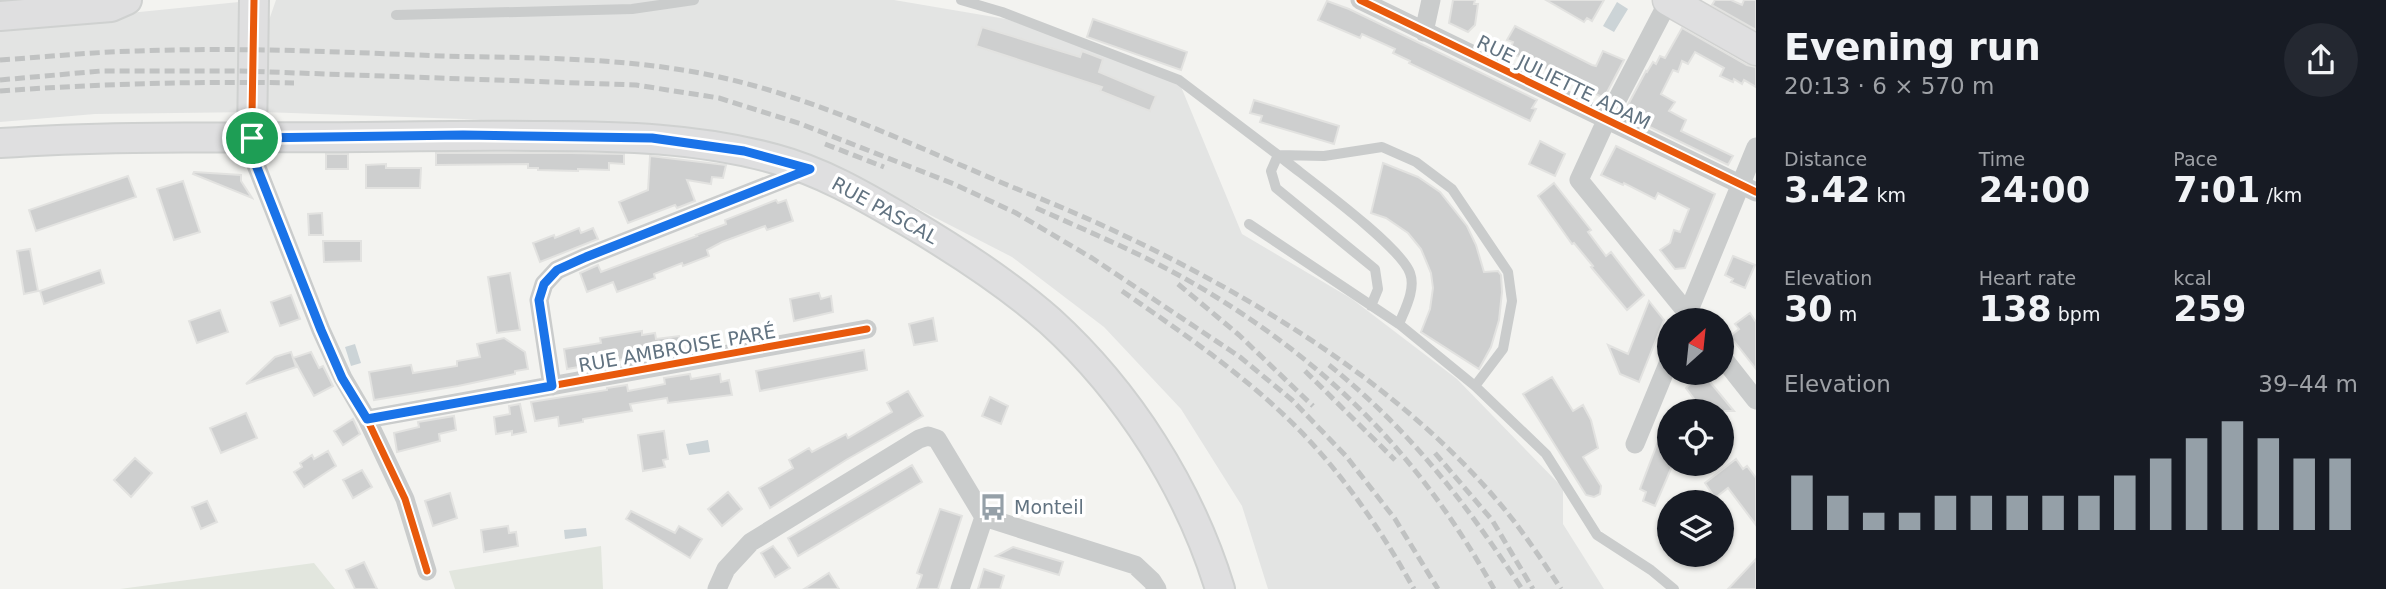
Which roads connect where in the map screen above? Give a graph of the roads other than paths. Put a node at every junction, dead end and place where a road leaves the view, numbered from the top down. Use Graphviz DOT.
graph roads {
  1 [pos="127,0"];
  2 [pos="254,0"];
  3 [pos="694,0"];
  4 [pos="961,0"];
  5 [pos="1360,0"];
  6 [pos="1431,0"];
  7 [pos="1668,0"];
  8 [pos="6,10"];
  9 [pos="396,15"];
  10 [pos="1424,32"];
  11 [pos="1756,50"];
  12 [pos="1606,121"];
  13 [pos="252,138"];
  14 [pos="0,143"];
  15 [pos="1756,147"];
  16 [pos="1278,155"];
  17 [pos="810,169"];
  18 [pos="1748,188"];
  19 [pos="1249,224"];
  20 [pos="1371,306"];
  21 [pos="1681,308"];
  22 [pos="1694,308"];
  23 [pos="1399,324"];
  24 [pos="867,330"];
  25 [pos="1734,372"];
  26 [pos="1659,385"];
  27 [pos="552,386"];
  28 [pos="1475,386"];
  29 [pos="1756,400"];
  30 [pos="367,419"];
  31 [pos="1635,444"];
  32 [pos="984,517"];
  33 [pos="427,571"];
  34 [pos="717,589"];
  35 [pos="960,589"];
  36 [pos="1157,589"];
  37 [pos="1220,589"];
  38 [pos="1674,589"];
  1 -- 8 [label="main road"];
  2 -- 13 [label="main road"];
  3 -- 9 [label="lane"];
  4 -- 16 [label="lane"];
  5 -- 10 [label="street, RUE JULIETTE ADAM"];
  6 -- 10 [label="street"];
  7 -- 11 [label="main road"];
  7 -- 12 [label="street"];
  10 -- 12 [label="street, RUE JULIETTE ADAM"];
  12 -- 18 [label="street, RUE JULIETTE ADAM"];
  12 -- 21 [label="street"];
  13 -- 14 [label="main road, RUE PASCAL"];
  13 -- 17 [label="main road, RUE PASCAL"];
  13 -- 30 [label="street"];
  15 -- 18 [label="street"];
  16 -- 20 [label="lane"];
  16 -- 23 [label="lane"];
  16 -- 28 [label="lane"];
  17 -- 27 [label="street"];
  17 -- 37 [label="main road, RUE PASCAL"];
  18 -- 22 [label="street"];
  19 -- 20 [label="lane"];
  20 -- 23 [label="lane"];
  23 -- 28 [label="lane"];
  24 -- 27 [label="street, RUE AMBROISE PARÉ"];
  25 -- 29 [label="street"];
  26 -- 31 [label="street"];
  27 -- 30 [label="street, RUE AMBROISE PARÉ"];
  28 -- 38 [label="lane"];
  30 -- 33 [label="street"];
  32 -- 34 [label="street"];
  32 -- 35 [label="street"];
  32 -- 36 [label="street"];
}
